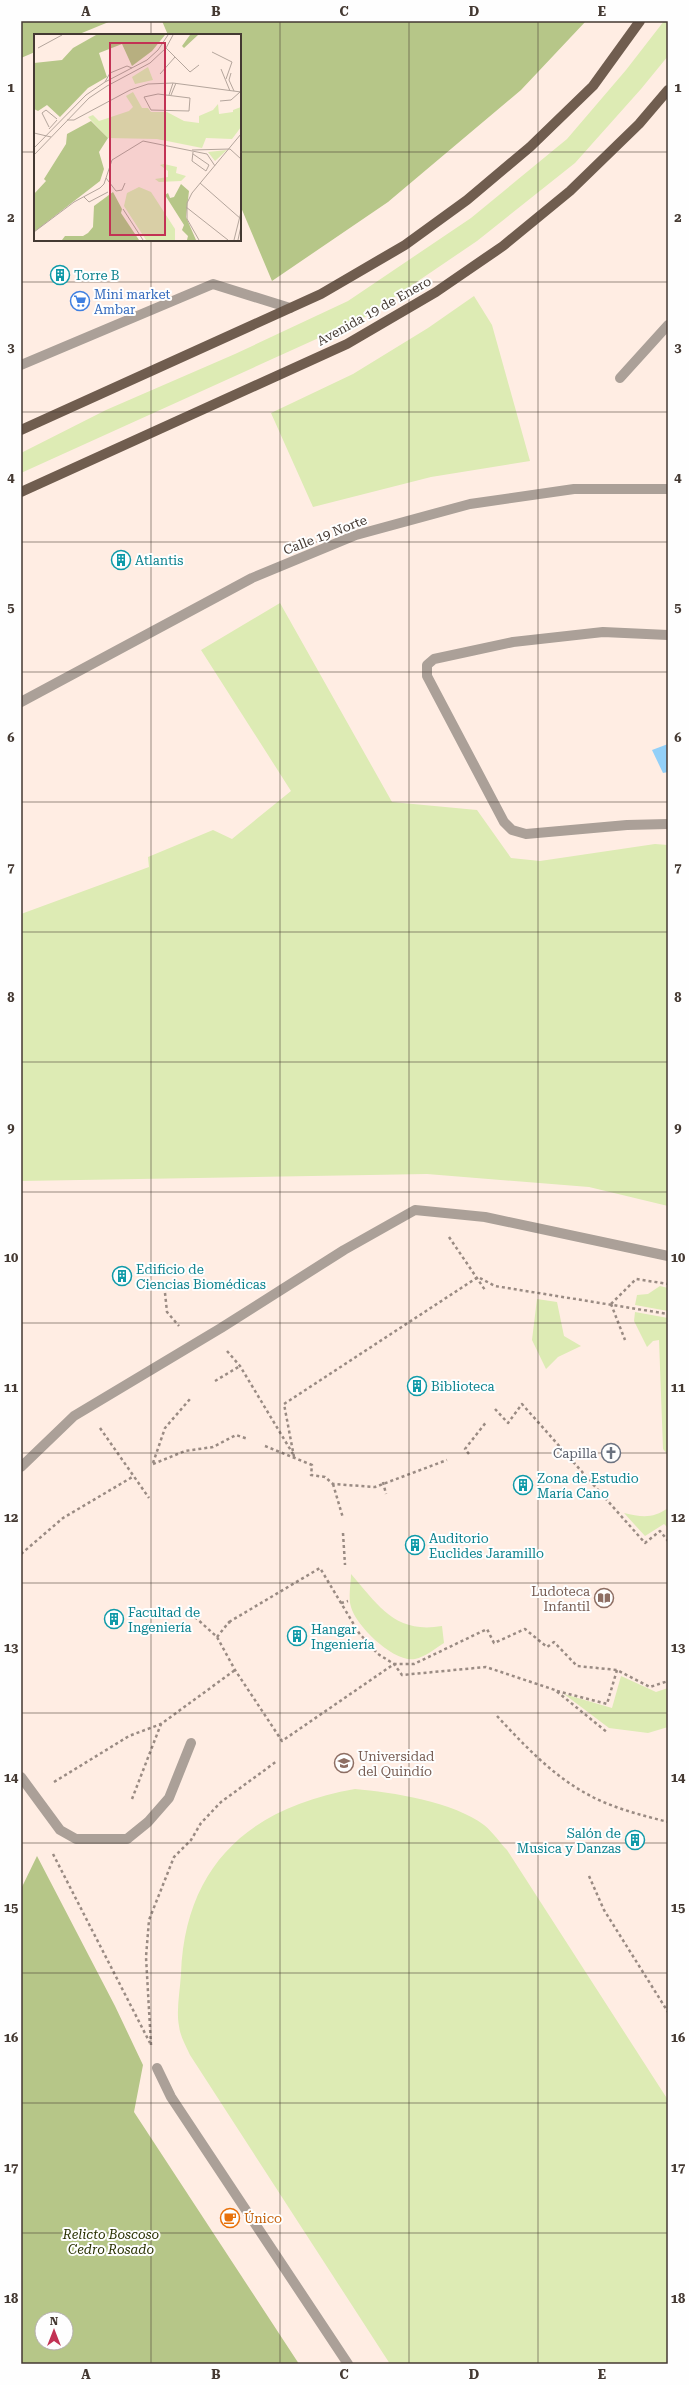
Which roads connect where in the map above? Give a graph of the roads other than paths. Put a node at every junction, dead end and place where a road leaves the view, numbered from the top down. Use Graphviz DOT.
graph roads {
  1 [pos="640,21"];
  2 [pos="668,90"];
  3 [pos="290,308"];
  4 [pos="668,325"];
  5 [pos="21,364"];
  6 [pos="620,378"];
  7 [pos="21,430"];
  8 [pos="668,489"];
  9 [pos="21,492"];
  10 [pos="668,635"];
  11 [pos="21,702"];
  12 [pos="668,824"];
  13 [pos="668,1256"];
  14 [pos="21,1467"];
  15 [pos="191,1743"];
  16 [pos="21,1777"];
  17 [pos="157,2068"];
  18 [pos="348,2364"];
  1 -- 3 [label="main road"];
  2 -- 9 [label="main road, Avenida 19 de Enero"];
  3 -- 5 [label="street"];
  3 -- 7 [label="main road"];
  4 -- 6 [label="street"];
  8 -- 11 [label="street, Calle 19 Norte"];
  10 -- 12 [label="street"];
  13 -- 14 [label="street"];
  15 -- 16 [label="street"];
  17 -- 18 [label="street"];
}
